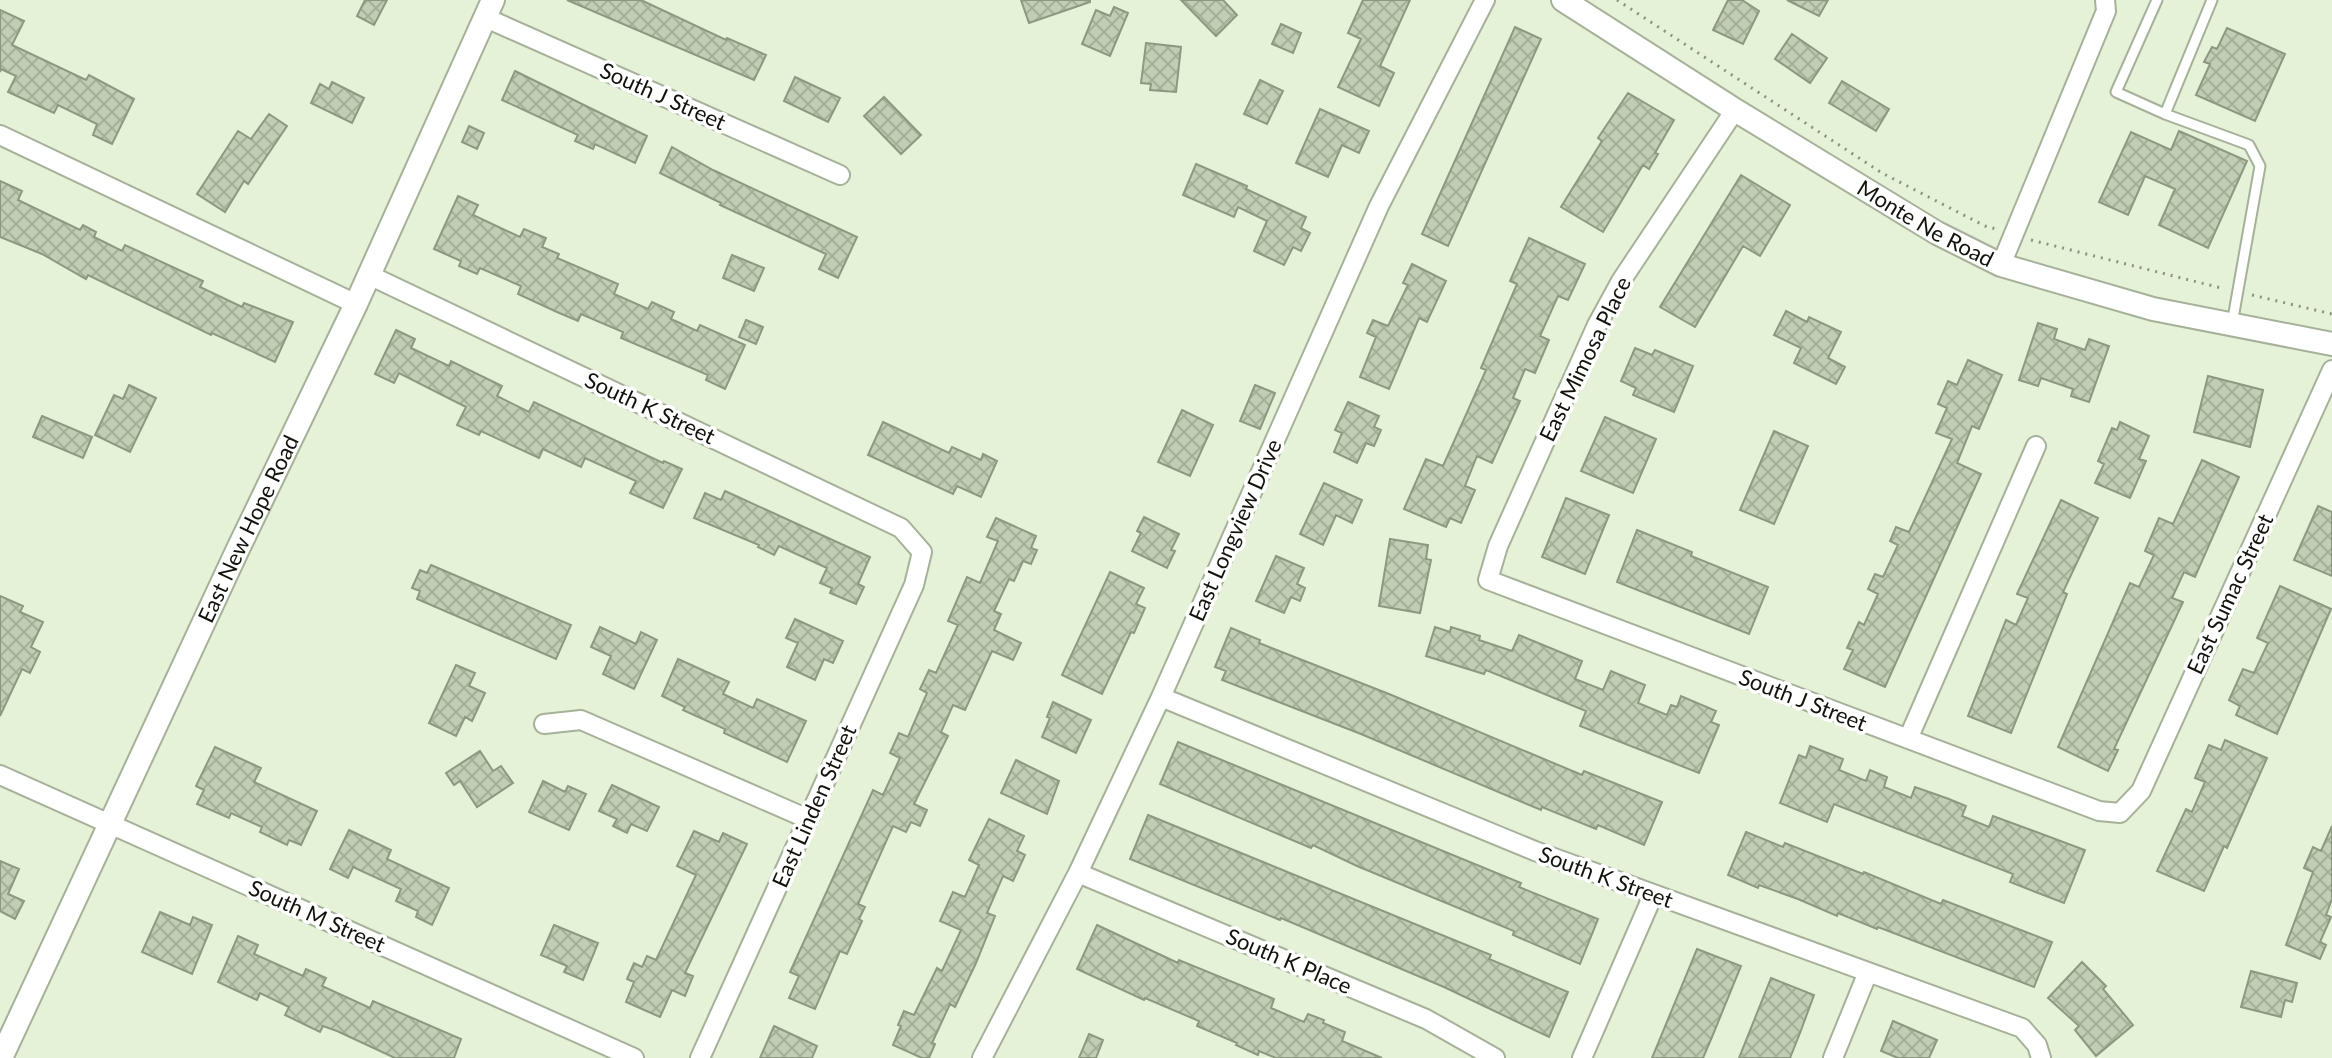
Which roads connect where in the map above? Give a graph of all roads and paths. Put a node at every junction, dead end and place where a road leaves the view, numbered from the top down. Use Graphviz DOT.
graph roads {
  1 [pos="1485,0"];
  2 [pos="1563,0"];
  3 [pos="1617,0"];
  4 [pos="2105,0"];
  5 [pos="2157,0"];
  6 [pos="2212,0"];
  7 [pos="490,9"];
  8 [pos="1735,110"];
  9 [pos="2165,114"];
  10 [pos="0,135"];
  11 [pos="840,175"];
  12 [pos="1985,226"];
  13 [pos="2034,241"];
  14 [pos="2001,265"];
  15 [pos="369,275"];
  16 [pos="2238,292"];
  17 [pos="356,304"];
  18 [pos="2332,314"];
  19 [pos="2232,324"];
  20 [pos="2332,344"];
  21 [pos="2332,370"];
  22 [pos="2036,446"];
  23 [pos="922,552"];
  24 [pos="1488,580"];
  25 [pos="1161,697"];
  26 [pos="544,724"];
  27 [pos="1908,739"];
  28 [pos="0,775"];
  29 [pos="2120,813"];
  30 [pos="808,819"];
  31 [pos="111,823"];
  32 [pos="1078,873"];
  33 [pos="1653,895"];
  34 [pos="1868,972"];
  35 [pos="1,1058"];
  36 [pos="634,1058"];
  37 [pos="700,1058"];
  38 [pos="982,1058"];
  39 [pos="1495,1058"];
  40 [pos="1582,1058"];
  41 [pos="1833,1058"];
  42 [pos="2041,1058"];
  1 -- 25 [label="street, East Longview Drive"];
  2 -- 8 [label="street, Monte Ne Road"];
  3 -- 12 [label="path"];
  4 -- 14 [label="street"];
  5 -- 9 [label="lane"];
  6 -- 9 [label="lane"];
  7 -- 11 [label="street, South J Street"];
  7 -- 15 [label="street, East New Hope Road"];
  8 -- 14 [label="street, Monte Ne Road"];
  8 -- 24 [label="street, East Mimosa Place"];
  9 -- 16 [label="lane"];
  10 -- 17 [label="street"];
  13 -- 16 [label="path"];
  14 -- 19 [label="street, Monte Ne Road"];
  15 -- 17 [label="street, East New Hope Road"];
  15 -- 23 [label="street, South K Street"];
  16 -- 18 [label="path"];
  16 -- 19 [label="lane"];
  17 -- 31 [label="street, East New Hope Road"];
  19 -- 20 [label="street, Monte Ne Road"];
  21 -- 29 [label="street, East Sumac Street"];
  22 -- 27 [label="street"];
  23 -- 30 [label="street, East Linden Street"];
  24 -- 27 [label="street, South J Street"];
  25 -- 32 [label="street, East Longview Drive"];
  25 -- 33 [label="street, South K Street"];
  26 -- 30 [label="street"];
  27 -- 29 [label="street, South J Street"];
  28 -- 31 [label="street, South M Street"];
  30 -- 37 [label="street, East Linden Street"];
  31 -- 35 [label="street, East New Hope Road"];
  31 -- 36 [label="street, South M Street"];
  32 -- 38 [label="street, East Longview Drive"];
  32 -- 39 [label="street, South K Place"];
  33 -- 34 [label="street, South K Street"];
  33 -- 40 [label="street"];
  34 -- 41 [label="street"];
  34 -- 42 [label="street, South K Street"];
}
